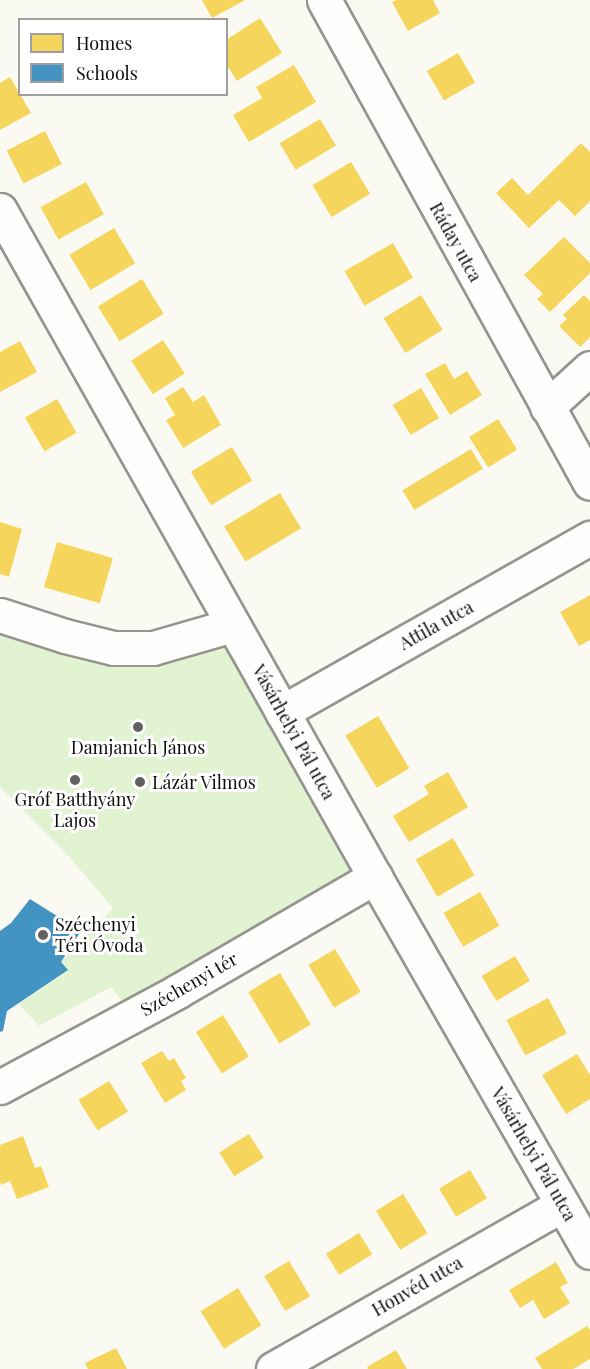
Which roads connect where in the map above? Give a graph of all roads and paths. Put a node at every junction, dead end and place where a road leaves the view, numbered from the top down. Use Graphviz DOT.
graph roads {
  1 [pos="324,0"];
  2 [pos="0,210"];
  3 [pos="590,368"];
  4 [pos="547,407"];
  5 [pos="590,483"];
  6 [pos="590,538"];
  7 [pos="0,615"];
  8 [pos="233,626"];
  9 [pos="282,712"];
  10 [pos="375,878"];
  11 [pos="0,1088"];
  12 [pos="562,1205"];
  13 [pos="590,1252"];
  14 [pos="273,1369"];
  1 -- 4 [label="street, Ráday utca"];
  2 -- 8 [label="street, Vásárhelyi Pál utca"];
  3 -- 4 [label="street"];
  4 -- 5 [label="street, Ráday utca"];
  6 -- 9 [label="street, Attila utca"];
  7 -- 8 [label="street"];
  8 -- 9 [label="street, Vásárhelyi Pál utca"];
  9 -- 10 [label="street, Vásárhelyi Pál utca"];
  10 -- 11 [label="street, Széchenyi tér"];
  10 -- 12 [label="street, Vásárhelyi Pál utca"];
  12 -- 13 [label="street, Vásárhelyi Pál utca"];
  12 -- 14 [label="street, Honvéd utca"];
}
